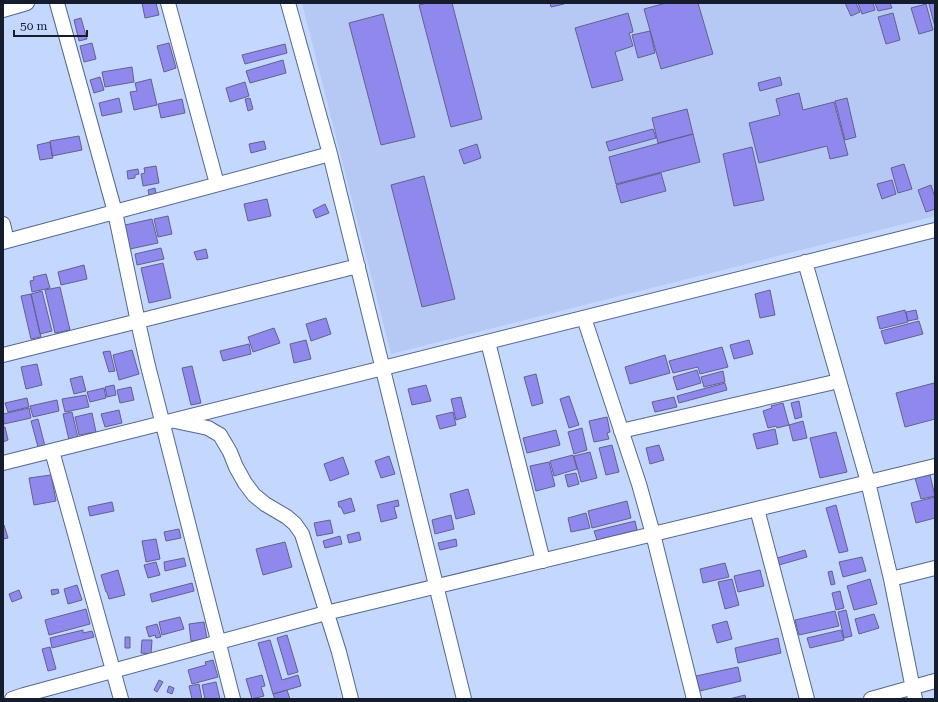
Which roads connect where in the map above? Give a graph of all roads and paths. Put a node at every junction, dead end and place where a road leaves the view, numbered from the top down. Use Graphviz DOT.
graph roads {
  1 [pos="28,3"];
  2 [pos="57,3"];
  3 [pos="168,3"];
  4 [pos="288,3"];
  5 [pos="3,10"];
  6 [pos="330,154"];
  7 [pos="217,184"];
  8 [pos="115,212"];
  9 [pos="3,224"];
  10 [pos="935,230"];
  11 [pos="5,242"];
  12 [pos="805,262"];
  13 [pos="358,266"];
  14 [pos="584,318"];
  15 [pos="138,322"];
  16 [pos="488,342"];
  17 [pos="3,355"];
  18 [pos="383,368"];
  19 [pos="839,381"];
  20 [pos="168,422"];
  21 [pos="621,431"];
  22 [pos="52,451"];
  23 [pos="3,463"];
  24 [pos="935,466"];
  25 [pos="868,482"];
  26 [pos="757,509"];
  27 [pos="653,534"];
  28 [pos="543,561"];
  29 [pos="935,568"];
  30 [pos="891,579"];
  31 [pos="436,587"];
  32 [pos="326,613"];
  33 [pos="219,642"];
  34 [pos="113,671"];
  35 [pos="935,681"];
  36 [pos="913,693"];
  37 [pos="12,699"];
  38 [pos="121,699"];
  39 [pos="233,699"];
  40 [pos="351,699"];
  41 [pos="464,699"];
  42 [pos="694,699"];
  43 [pos="807,699"];
  44 [pos="871,699"];
  1 -- 5 [label="street"];
  2 -- 8 [label="street"];
  3 -- 7 [label="street"];
  4 -- 6 [label="street"];
  6 -- 7 [label="street"];
  6 -- 13 [label="street"];
  7 -- 8 [label="street"];
  8 -- 11 [label="street"];
  8 -- 15 [label="street"];
  9 -- 11 [label="street"];
  10 -- 12 [label="street"];
  12 -- 14 [label="street"];
  12 -- 19 [label="street"];
  13 -- 15 [label="street"];
  13 -- 18 [label="street"];
  14 -- 16 [label="street"];
  14 -- 21 [label="street"];
  15 -- 17 [label="street"];
  15 -- 20 [label="street"];
  16 -- 18 [label="street"];
  16 -- 28 [label="street"];
  18 -- 20 [label="street"];
  18 -- 31 [label="street"];
  19 -- 21 [label="street"];
  19 -- 25 [label="street"];
  20 -- 22 [label="street"];
  20 -- 32 [label="street"];
  20 -- 33 [label="street"];
  21 -- 27 [label="street"];
  22 -- 23 [label="street"];
  22 -- 34 [label="street"];
  24 -- 25 [label="street"];
  25 -- 26 [label="street"];
  25 -- 30 [label="street"];
  26 -- 27 [label="street"];
  26 -- 43 [label="street"];
  27 -- 28 [label="street"];
  27 -- 42 [label="street"];
  28 -- 31 [label="street"];
  29 -- 30 [label="street"];
  30 -- 36 [label="street"];
  31 -- 32 [label="street"];
  31 -- 41 [label="street"];
  32 -- 33 [label="street"];
  32 -- 40 [label="street"];
  33 -- 34 [label="street"];
  33 -- 39 [label="street"];
  34 -- 37 [label="street"];
  34 -- 38 [label="street"];
  35 -- 36 [label="street"];
  36 -- 44 [label="street"];
}
